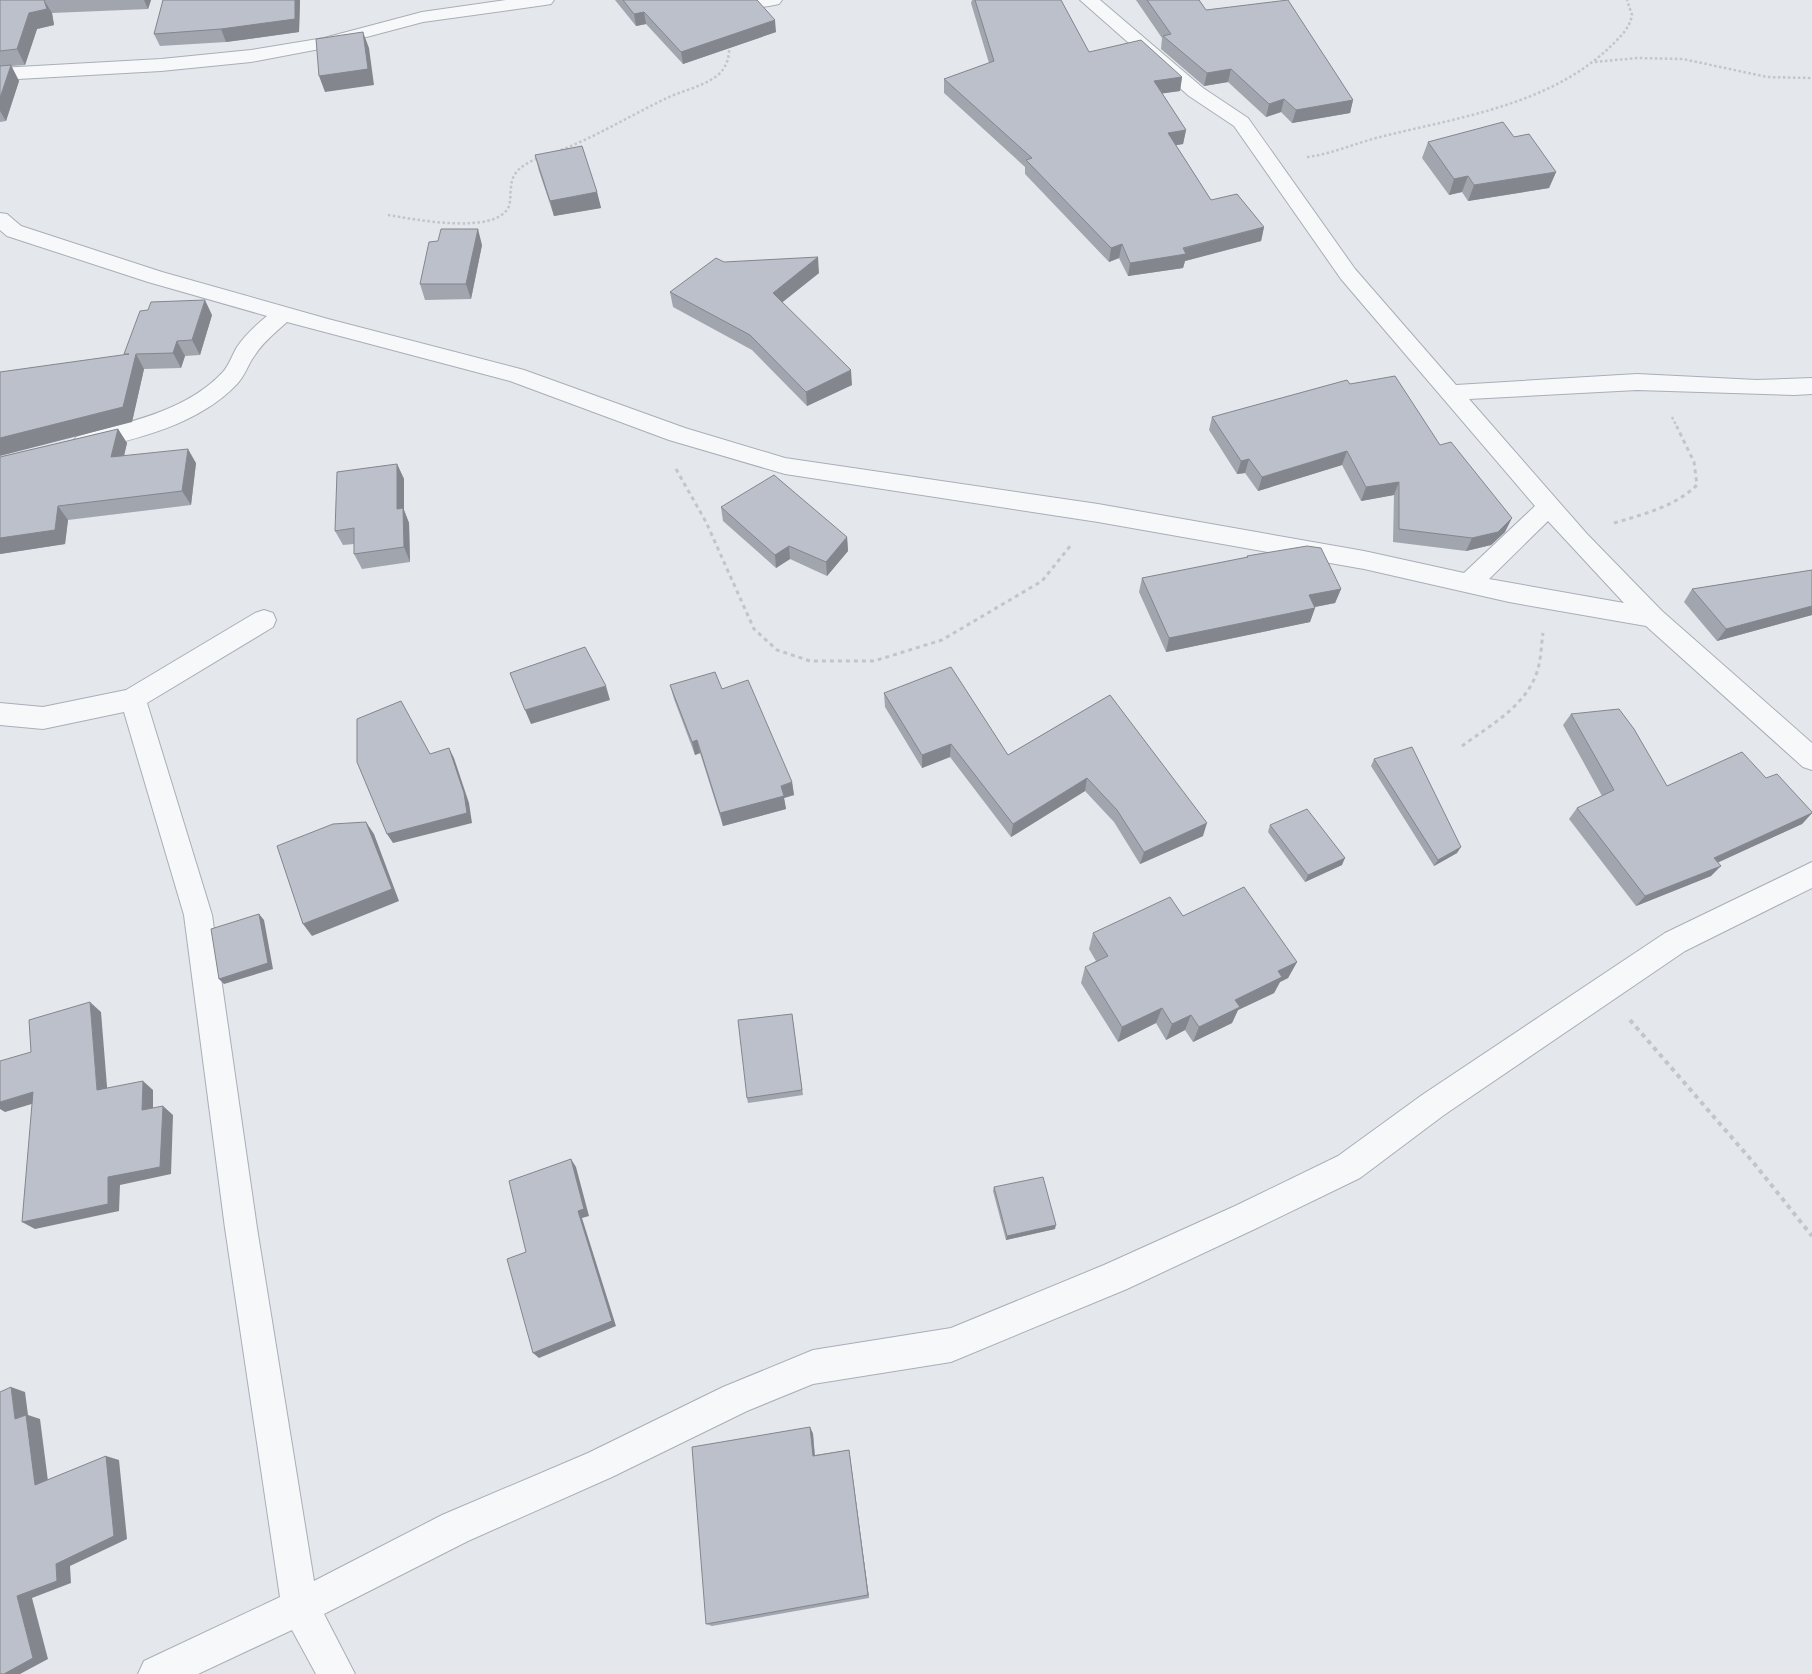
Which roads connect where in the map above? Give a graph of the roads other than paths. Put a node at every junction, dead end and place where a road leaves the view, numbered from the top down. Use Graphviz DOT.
graph roads {
  1 [pos="545,0"];
  2 [pos="679,0"];
  3 [pos="773,0"];
  4 [pos="1089,0"];
  5 [pos="0,74"];
  6 [pos="0,219"];
  7 [pos="282,314"];
  8 [pos="1812,386"];
  9 [pos="1451,393"];
  10 [pos="67,448"];
  11 [pos="1548,507"];
  12 [pos="1468,584"];
  13 [pos="1653,618"];
  14 [pos="264,620"];
  15 [pos="133,699"];
  16 [pos="0,714"];
  17 [pos="1812,759"];
  18 [pos="1812,874"];
  19 [pos="300,1607"];
  20 [pos="156,1674"];
  21 [pos="336,1674"];
  1 -- 5 [label="street"];
  2 -- 3 [label="street"];
  4 -- 9 [label="street"];
  6 -- 7 [label="street"];
  7 -- 10 [label="street"];
  7 -- 12 [label="street"];
  8 -- 9 [label="street"];
  9 -- 11 [label="street"];
  11 -- 12 [label="street"];
  11 -- 13 [label="street"];
  12 -- 13 [label="street"];
  13 -- 17 [label="street"];
  14 -- 15 [label="street"];
  15 -- 16 [label="street"];
  15 -- 19 [label="street"];
  18 -- 19 [label="street"];
  19 -- 20 [label="street"];
  19 -- 21 [label="street"];
}
